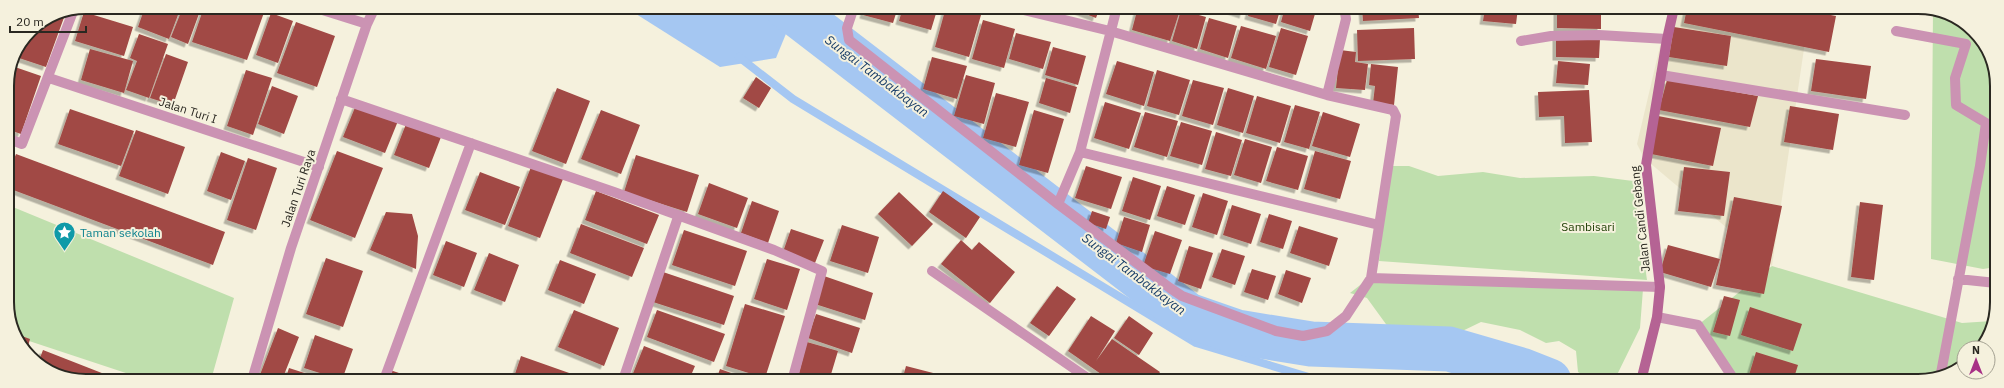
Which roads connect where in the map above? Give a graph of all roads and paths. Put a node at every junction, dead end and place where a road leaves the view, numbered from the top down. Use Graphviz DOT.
graph roads {
  1 [pos="335,14"];
  2 [pos="372,14"];
  3 [pos="852,14"];
  4 [pos="1040,14"];
  5 [pos="1115,14"];
  6 [pos="1345,14"];
  7 [pos="1673,14"];
  8 [pos="72,15"];
  9 [pos="367,24"];
  10 [pos="1110,31"];
  11 [pos="1896,31"];
  12 [pos="1667,39"];
  13 [pos="1521,42"];
  14 [pos="1661,75"];
  15 [pos="49,78"];
  16 [pos="1327,95"];
  17 [pos="341,99"];
  18 [pos="1905,115"];
  19 [pos="14,141"];
  20 [pos="471,143"];
  21 [pos="1080,152"];
  22 [pos="319,167"];
  23 [pos="1058,204"];
  24 [pos="678,217"];
  25 [pos="1379,224"];
  26 [pos="932,271"];
  27 [pos="1371,278"];
  28 [pos="1958,279"];
  29 [pos="1990,282"];
  30 [pos="1660,286"];
  31 [pos="1657,317"];
  32 [pos="1942,370"];
  33 [pos="254,374"];
  34 [pos="386,374"];
  35 [pos="625,374"];
  36 [pos="794,374"];
  37 [pos="1082,374"];
  38 [pos="1643,374"];
  39 [pos="1730,374"];
  1 -- 9 [label="street"];
  2 -- 9 [label="street, Jalan Turi Raya"];
  3 -- 23 [label="street"];
  4 -- 10 [label="street"];
  5 -- 10 [label="street"];
  6 -- 16 [label="street"];
  7 -- 12 [label="main road, Jalan Candi Gebang"];
  8 -- 15 [label="street"];
  9 -- 17 [label="street, Jalan Turi Raya"];
  10 -- 16 [label="street"];
  10 -- 21 [label="street"];
  11 -- 28 [label="street"];
  12 -- 13 [label="street"];
  12 -- 14 [label="main road, Jalan Candi Gebang"];
  14 -- 18 [label="street"];
  14 -- 30 [label="main road, Jalan Candi Gebang"];
  15 -- 19 [label="street"];
  15 -- 22 [label="street, Jalan Turi I"];
  16 -- 25 [label="street"];
  17 -- 20 [label="street"];
  17 -- 22 [label="street, Jalan Turi Raya"];
  20 -- 24 [label="street"];
  20 -- 34 [label="street"];
  21 -- 23 [label="street"];
  21 -- 25 [label="street"];
  22 -- 33 [label="street, Jalan Turi Raya"];
  23 -- 27 [label="street"];
  24 -- 35 [label="street"];
  24 -- 36 [label="street"];
  25 -- 27 [label="street"];
  26 -- 37 [label="street"];
  27 -- 30 [label="street"];
  28 -- 29 [label="street"];
  28 -- 32 [label="street"];
  30 -- 31 [label="main road, Jalan Candi Gebang"];
  31 -- 38 [label="main road, Jalan Candi Gebang"];
  31 -- 39 [label="street"];
}
